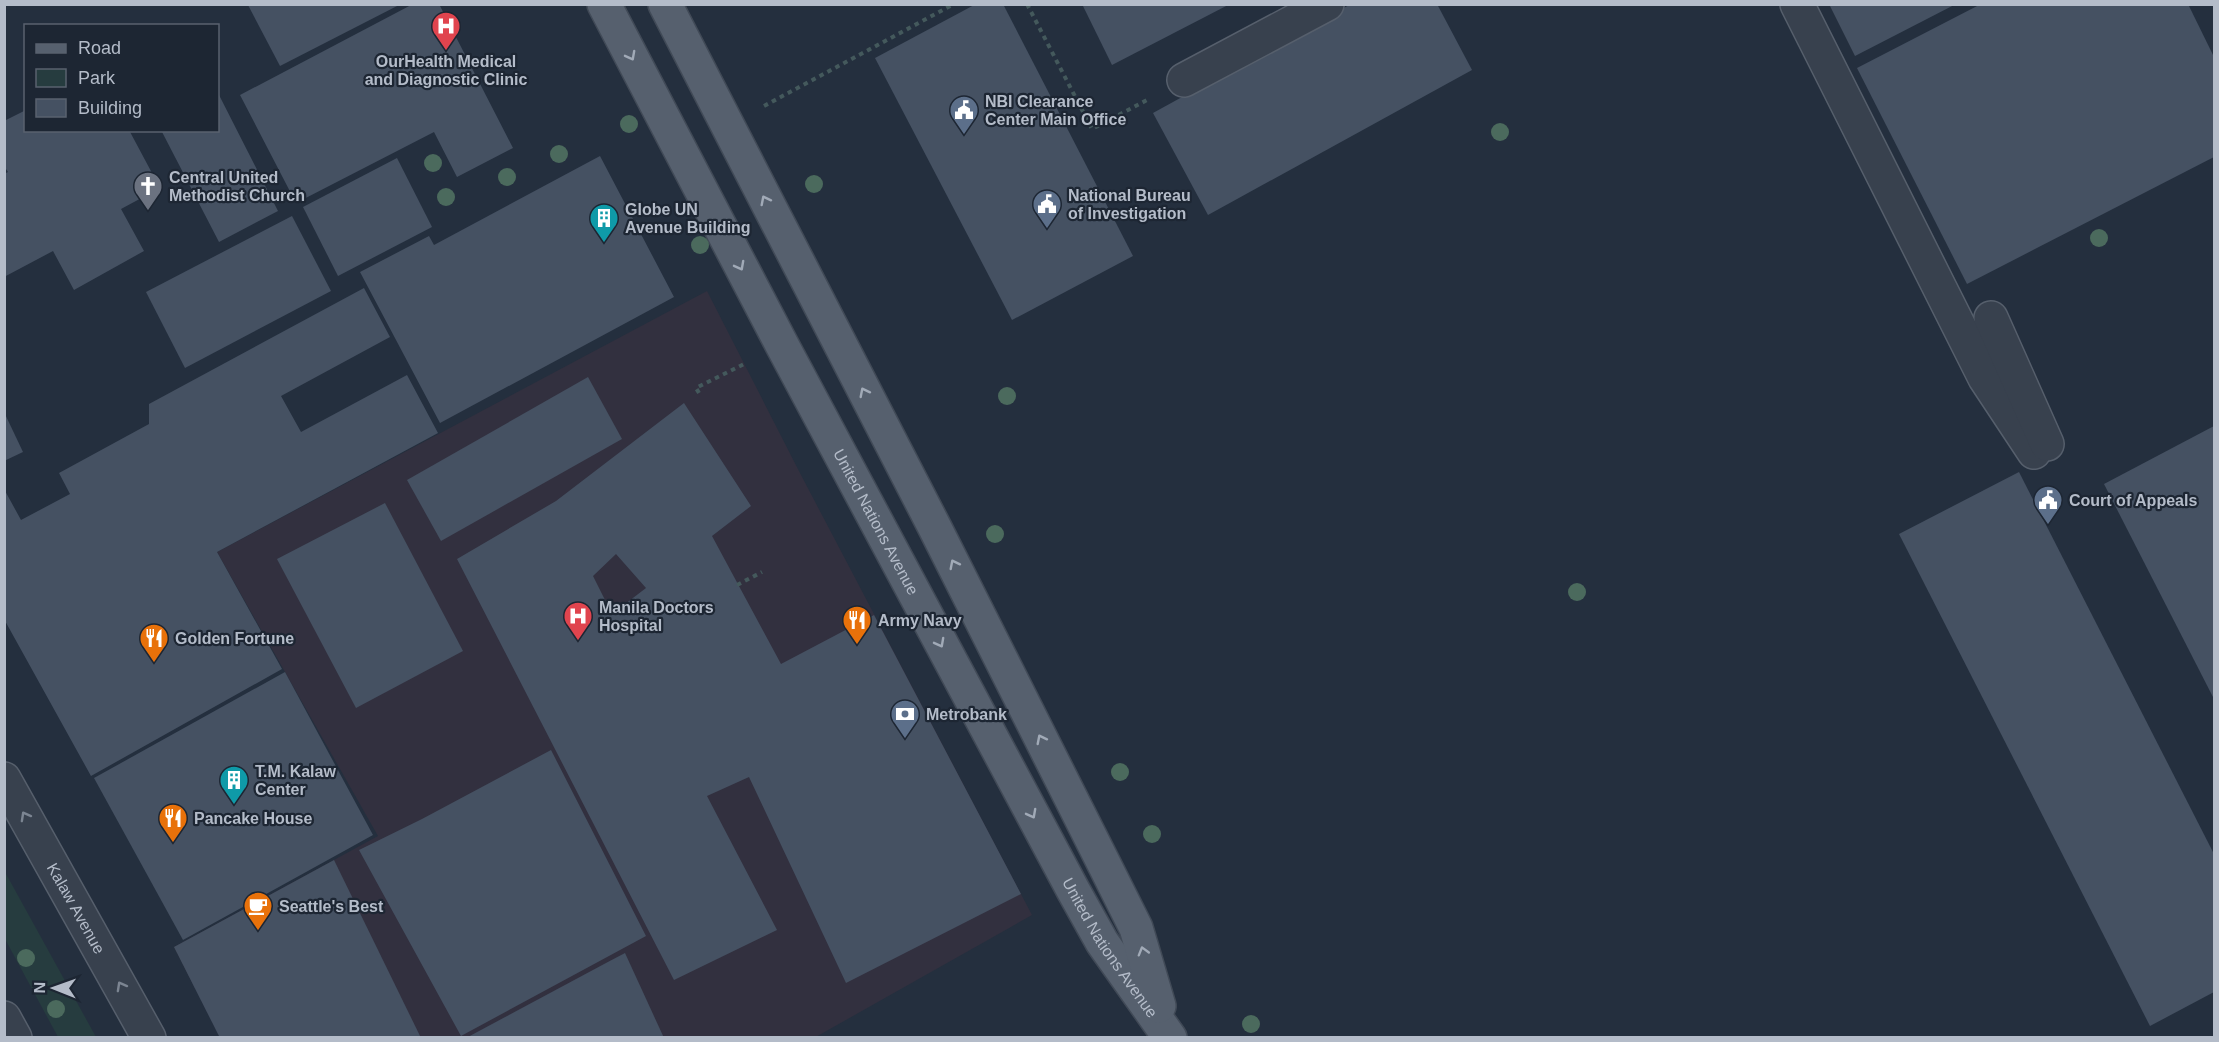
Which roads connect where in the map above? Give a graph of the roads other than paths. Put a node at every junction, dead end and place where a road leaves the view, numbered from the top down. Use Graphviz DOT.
graph roads {
  1 [pos="604,4"];
  2 [pos="665,4"];
  3 [pos="1327,4"];
  4 [pos="1797,4"];
  5 [pos="1184,80"];
  6 [pos="1991,318"];
  7 [pos="4,779"];
  8 [pos="1105,866"];
  9 [pos="1073,890"];
  10 [pos="4,1018"];
  11 [pos="1168,1033"];
  12 [pos="15,1038"];
  13 [pos="149,1038"];
  1 -- 9 [label="main road, United Nations Avenue, one-way"];
  8 -- 2 [label="main road, United Nations Avenue, one-way"];
  3 -- 5 [label="street"];
  4 -- 6 [label="street"];
  13 -- 7 [label="street, Kalaw Avenue, one-way"];
  8 -- 9 [label="main road"];
  11 -- 8 [label="main road, United Nations Avenue, one-way"];
  9 -- 11 [label="main road, United Nations Avenue"];
  10 -- 12 [label="street"];
}
